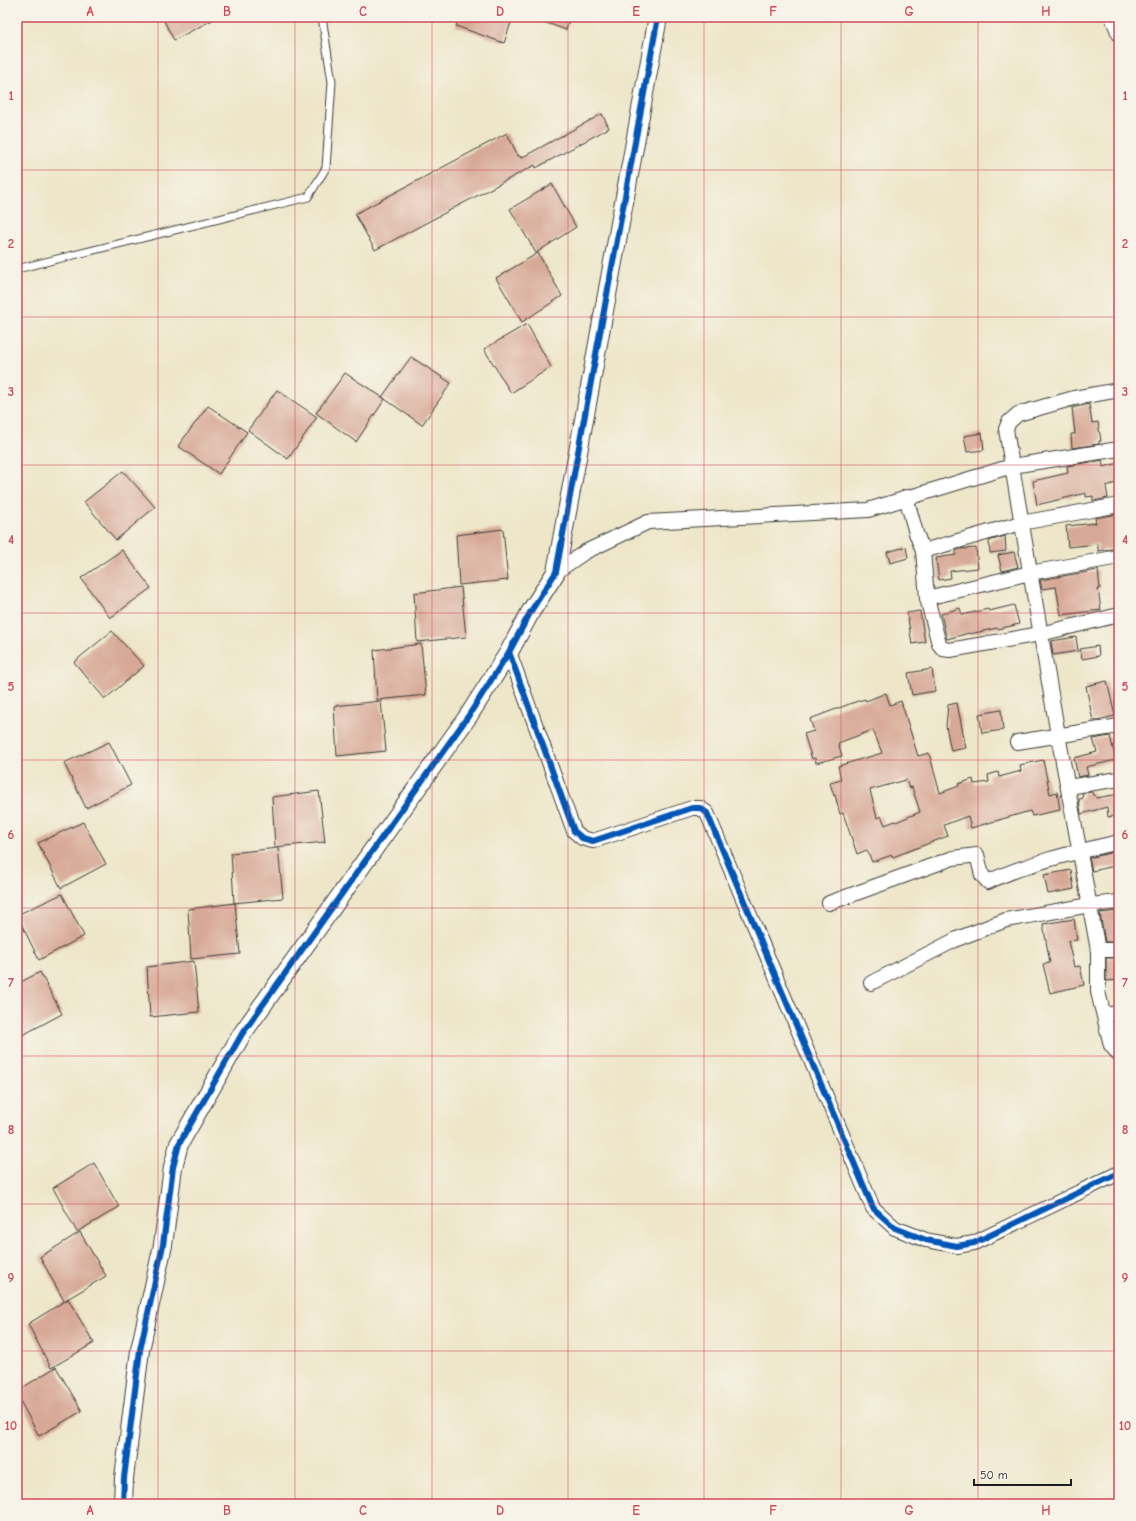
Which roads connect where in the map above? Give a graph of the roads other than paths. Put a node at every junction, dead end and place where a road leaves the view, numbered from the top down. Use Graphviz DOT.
graph roads {
  1 [pos="322,17"];
  2 [pos="658,17"];
  3 [pos="1112,17"];
  4 [pos="1119,34"];
  5 [pos="17,269"];
  6 [pos="1119,390"];
  7 [pos="1119,449"];
  8 [pos="1012,466"];
  9 [pos="906,497"];
  10 [pos="1119,505"];
  11 [pos="1021,523"];
  12 [pos="923,551"];
  13 [pos="1119,557"];
  14 [pos="556,572"];
  15 [pos="1030,572"];
  16 [pos="927,598"];
  17 [pos="1119,615"];
  18 [pos="1040,634"];
  19 [pos="509,652"];
  20 [pos="1119,726"];
  21 [pos="1058,735"];
  22 [pos="1017,742"];
  23 [pos="1119,779"];
  24 [pos="1068,787"];
  25 [pos="1119,842"];
  26 [pos="1080,851"];
  27 [pos="1119,902"];
  28 [pos="829,903"];
  29 [pos="1090,905"];
  30 [pos="1098,950"];
  31 [pos="1119,950"];
  32 [pos="871,982"];
  33 [pos="1119,1013"];
  34 [pos="1104,1015"];
  35 [pos="1119,1055"];
  36 [pos="1119,1173"];
  37 [pos="123,1504"];
  1 -- 5 [label="lane"];
  2 -- 14 [label="street"];
  3 -- 4 [label="street"];
  6 -- 8 [label="street"];
  7 -- 8 [label="street"];
  8 -- 9 [label="street"];
  8 -- 11 [label="street"];
  9 -- 12 [label="street"];
  9 -- 14 [label="street"];
  10 -- 11 [label="street"];
  11 -- 12 [label="street"];
  11 -- 15 [label="street"];
  12 -- 16 [label="street"];
  13 -- 15 [label="street"];
  14 -- 19 [label="street"];
  15 -- 16 [label="street"];
  15 -- 18 [label="street"];
  16 -- 18 [label="street"];
  17 -- 18 [label="street"];
  18 -- 21 [label="street"];
  19 -- 36 [label="street"];
  19 -- 37 [label="street"];
  20 -- 21 [label="street"];
  21 -- 22 [label="street"];
  21 -- 24 [label="street"];
  23 -- 24 [label="street"];
  24 -- 26 [label="street"];
  25 -- 26 [label="street"];
  26 -- 28 [label="street"];
  26 -- 29 [label="street"];
  27 -- 29 [label="street"];
  29 -- 30 [label="street"];
  29 -- 32 [label="street"];
  30 -- 31 [label="street"];
  30 -- 34 [label="street"];
  33 -- 34 [label="street"];
  34 -- 35 [label="street"];
}
